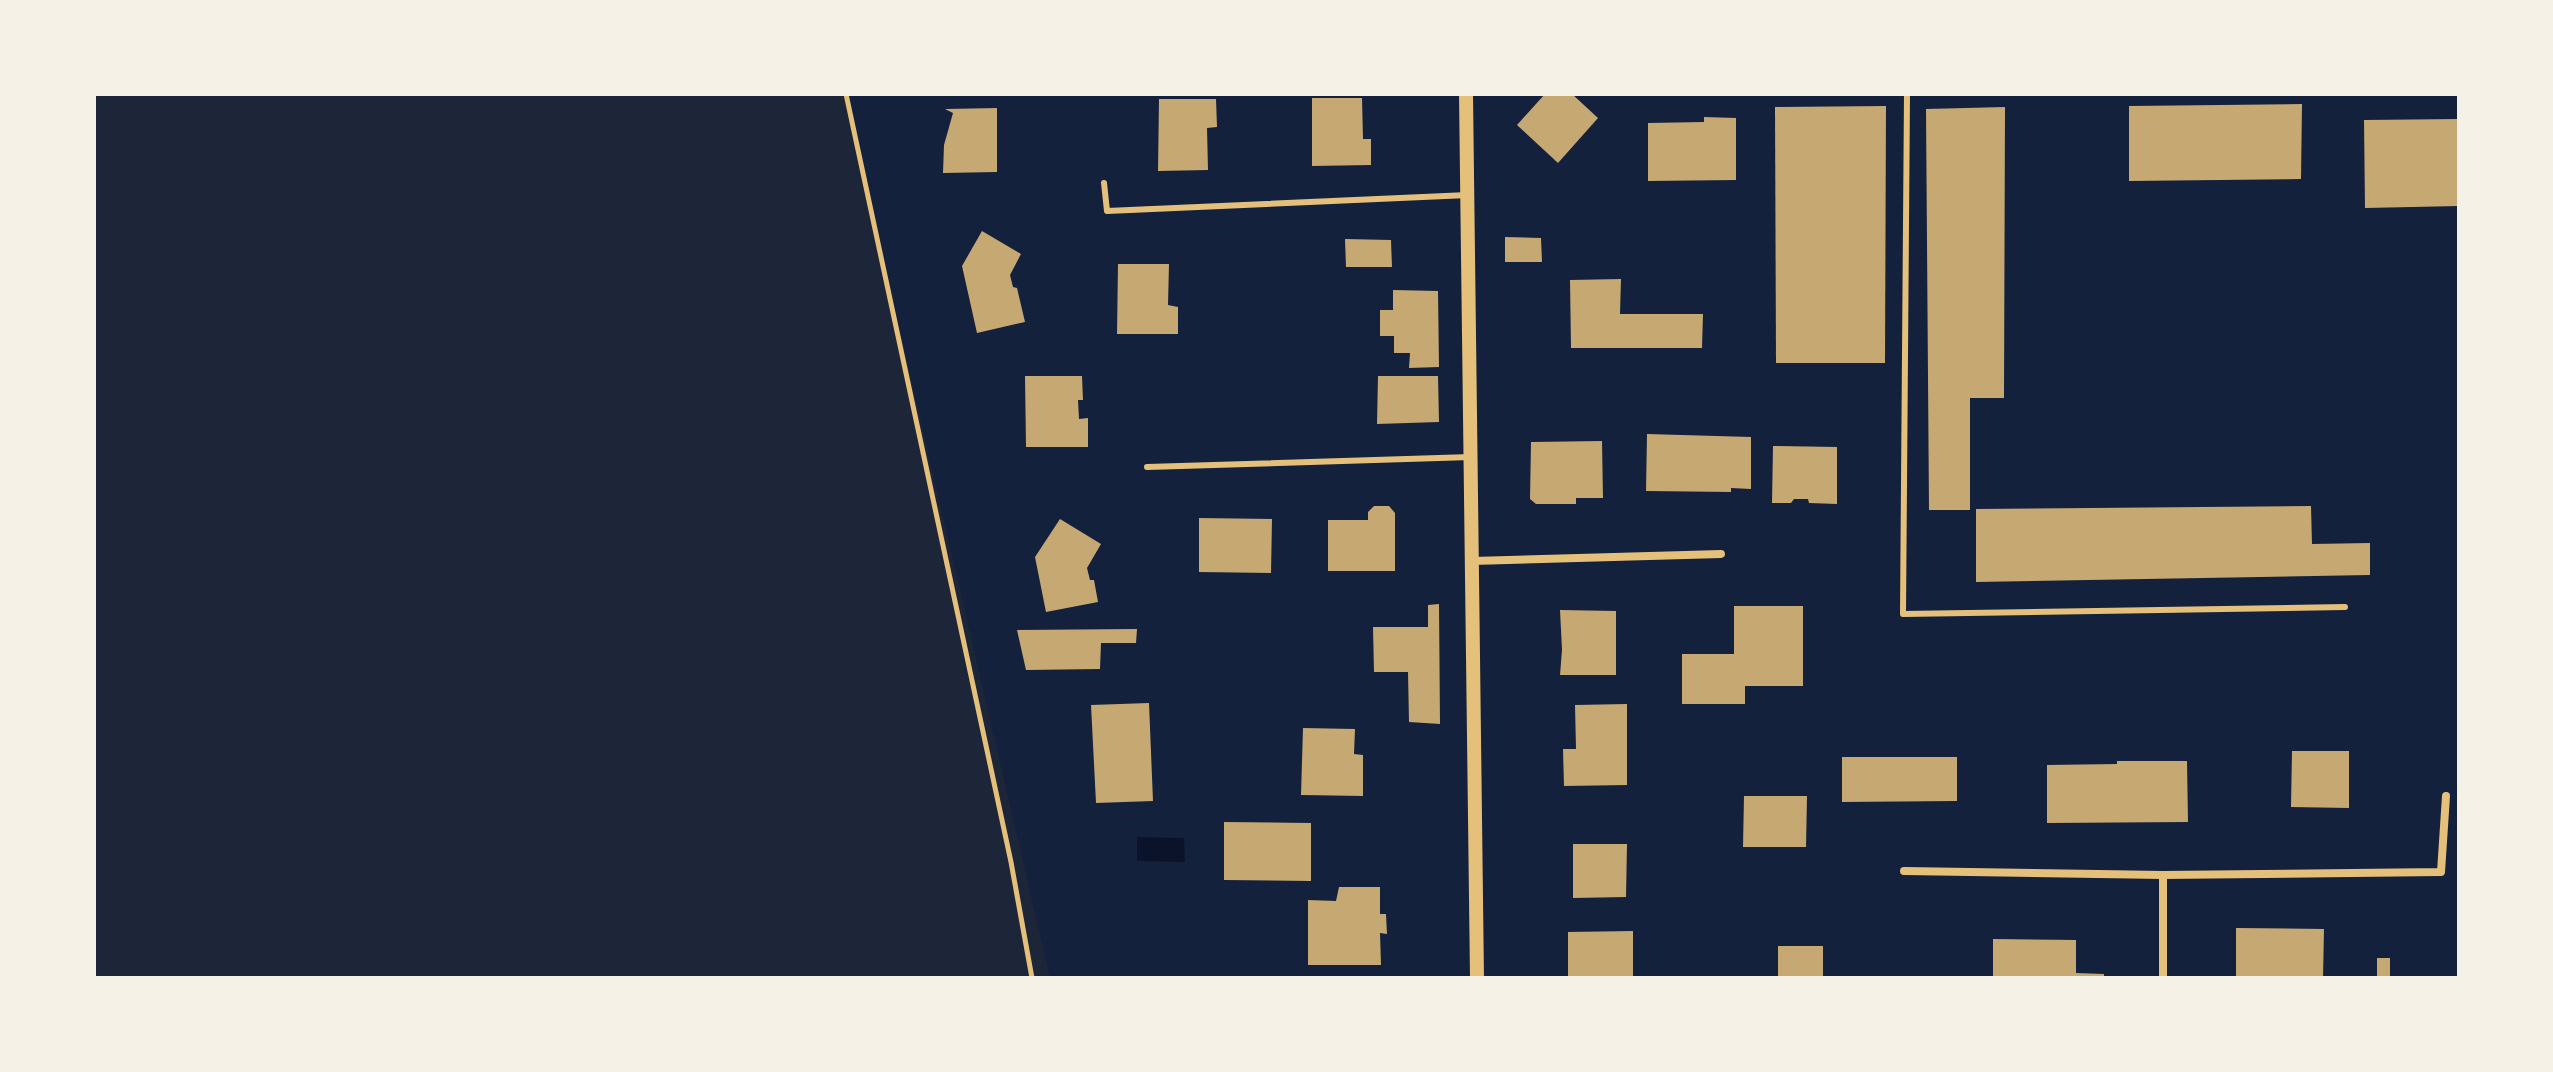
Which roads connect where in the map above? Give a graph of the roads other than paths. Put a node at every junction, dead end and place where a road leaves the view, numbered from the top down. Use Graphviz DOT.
graph roads {
  1 [pos="1466,94"];
  2 [pos="1907,94"];
  3 [pos="1104,183"];
  4 [pos="1468,195"];
  5 [pos="1471,457"];
  6 [pos="1147,467"];
  7 [pos="1721,554"];
  8 [pos="1472,561"];
  9 [pos="2345,607"];
  10 [pos="2446,796"];
  11 [pos="1904,871"];
  12 [pos="2163,875"];
  13 [pos="1477,978"];
  14 [pos="2163,978"];
  1 -- 4 [label="street"];
  2 -- 9 [label="lane"];
  3 -- 4 [label="lane"];
  4 -- 5 [label="street"];
  5 -- 6 [label="lane"];
  5 -- 8 [label="street"];
  7 -- 8 [label="street"];
  8 -- 13 [label="street"];
  10 -- 12 [label="street"];
  11 -- 12 [label="street"];
  12 -- 14 [label="street"];
}
